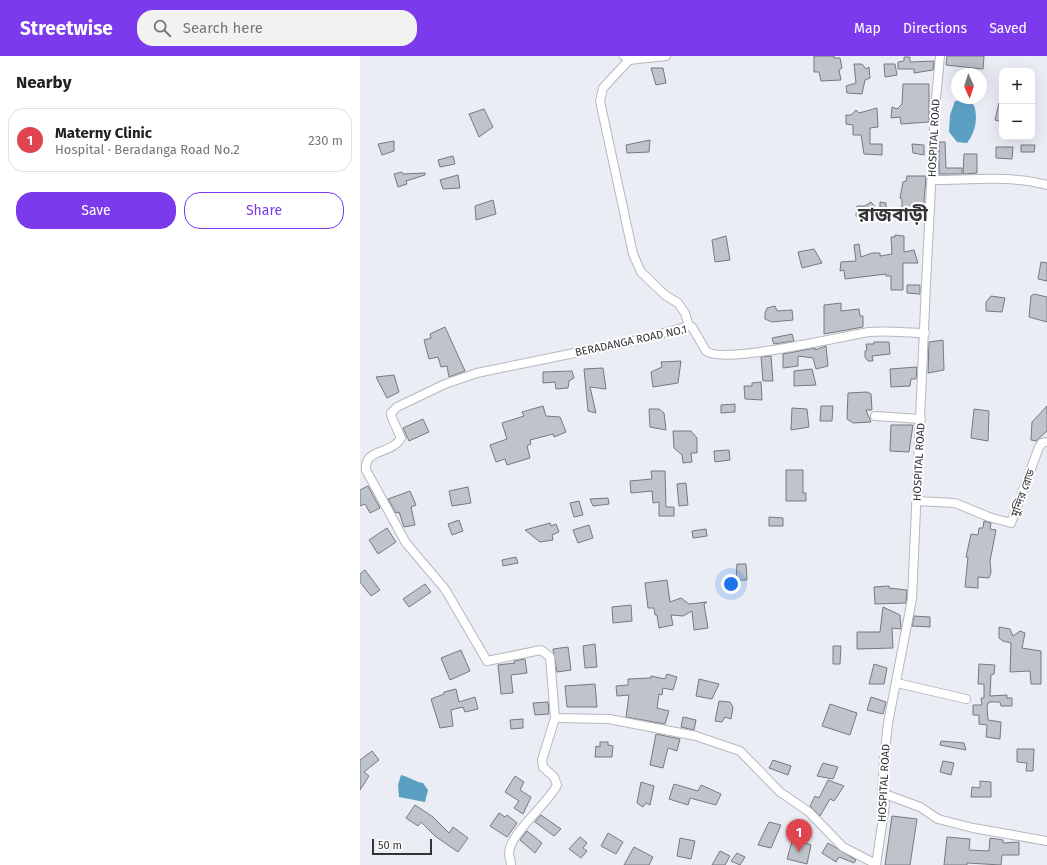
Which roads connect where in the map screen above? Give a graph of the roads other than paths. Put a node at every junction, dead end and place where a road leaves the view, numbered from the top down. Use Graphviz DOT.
graph roads {
  1 [pos="666,56"];
  2 [pos="940,56"];
  3 [pos="626,58"];
  4 [pos="932,180"];
  5 [pos="1047,185"];
  6 [pos="689,326"];
  7 [pos="925,333"];
  8 [pos="875,416"];
  9 [pos="921,420"];
  10 [pos="1047,442"];
  11 [pos="917,501"];
  12 [pos="897,683"];
  13 [pos="966,699"];
  14 [pos="555,718"];
  15 [pos="882,793"];
  16 [pos="1047,841"];
  17 [pos="511,865"];
  18 [pos="876,865"];
  1 -- 3 [label="street"];
  2 -- 4 [label="street, HOSPITAL ROAD"];
  3 -- 6 [label="street"];
  4 -- 5 [label="street"];
  4 -- 7 [label="street, HOSPITAL ROAD"];
  6 -- 7 [label="street, BERADANGA ROAD NO.1"];
  6 -- 14 [label="street, BERADANGA ROAD NO.1"];
  7 -- 9 [label="street, HOSPITAL ROAD"];
  8 -- 9 [label="street"];
  9 -- 11 [label="street, HOSPITAL ROAD"];
  10 -- 11 [label="street, মুন্দির রোড"];
  11 -- 12 [label="street, HOSPITAL ROAD"];
  12 -- 13 [label="street"];
  12 -- 15 [label="street, HOSPITAL ROAD"];
  14 -- 17 [label="street"];
  14 -- 18 [label="street"];
  15 -- 16 [label="street"];
  15 -- 18 [label="street, HOSPITAL ROAD"];
}
